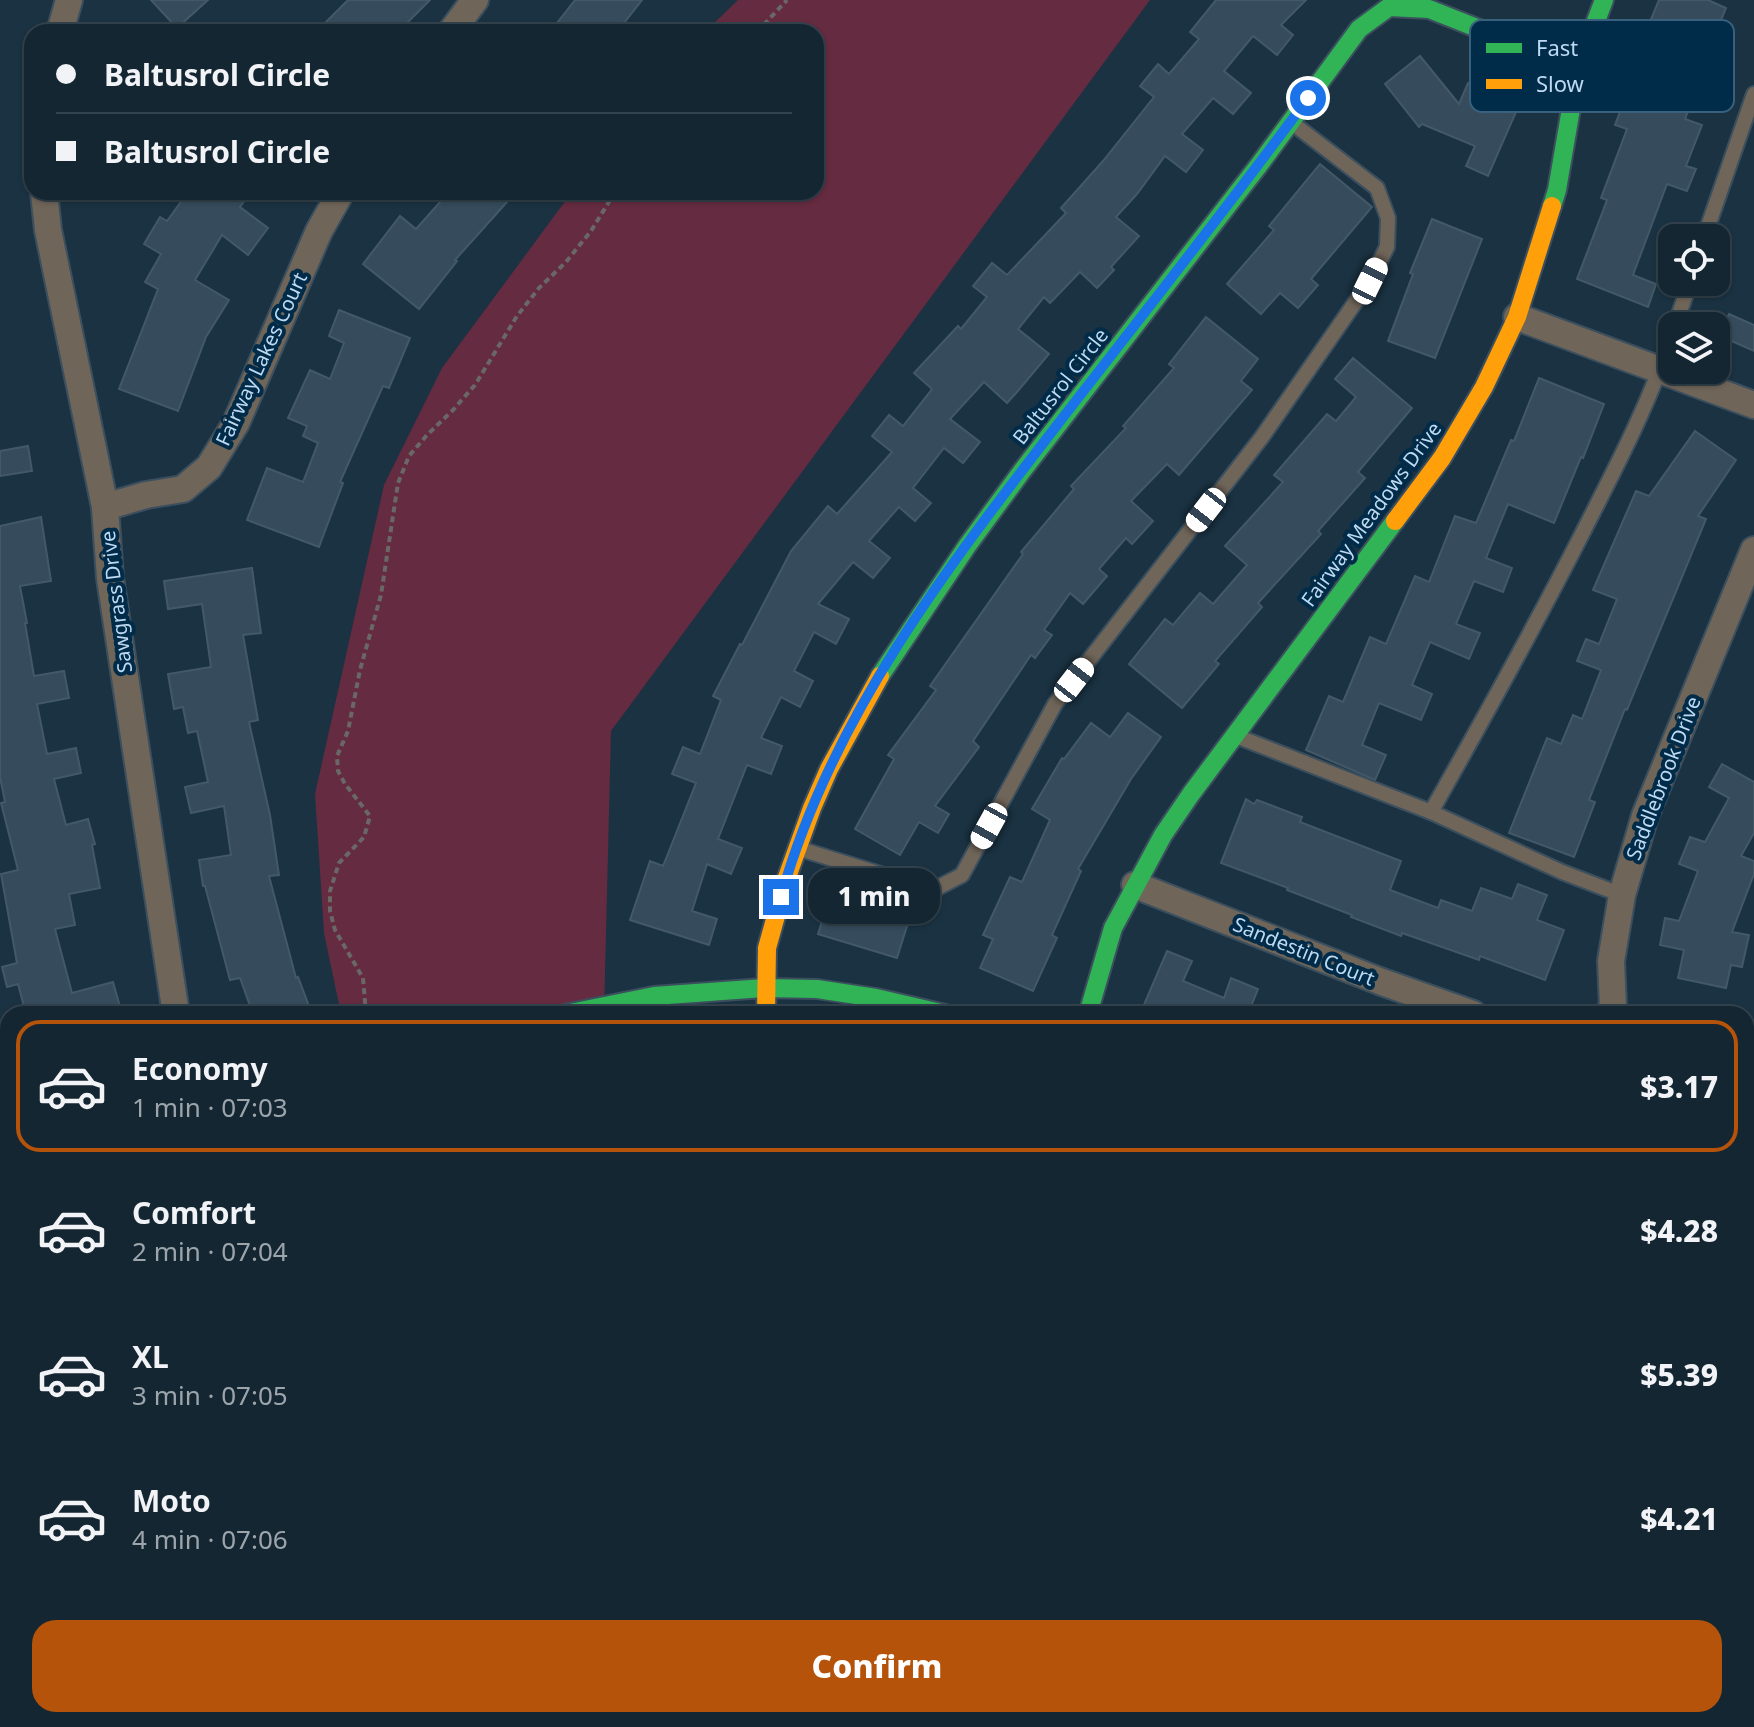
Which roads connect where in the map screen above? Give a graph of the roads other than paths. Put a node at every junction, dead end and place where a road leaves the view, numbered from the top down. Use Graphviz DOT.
graph roads {
  1 [pos="69,0"];
  2 [pos="475,0"];
  3 [pos="1604,0"];
  4 [pos="1596,20"];
  5 [pos="62,24"];
  6 [pos="457,24"];
  7 [pos="1470,25"];
  8 [pos="1754,94"];
  9 [pos="1570,112"];
  10 [pos="1291,121"];
  11 [pos="45,200"];
  12 [pos="336,200"];
  13 [pos="1709,224"];
  14 [pos="1517,317"];
  15 [pos="1658,370"];
  16 [pos="1658,376"];
  17 [pos="1696,384"];
  18 [pos="1754,405"];
  19 [pos="105,507"];
  20 [pos="1754,550"];
  21 [pos="1235,736"];
  22 [pos="1431,812"];
  23 [pos="797,848"];
  24 [pos="1135,885"];
  25 [pos="1622,895"];
  26 [pos="765,988"];
  27 [pos="175,1006"];
  28 [pos="605,1006"];
  29 [pos="766,1006"];
  30 [pos="910,1006"];
  31 [pos="1090,1006"];
  32 [pos="1450,1006"];
  33 [pos="1613,1006"];
  1 -- 5 [label="street"];
  2 -- 6 [label="street"];
  3 -- 4 [label="street, Fairway Meadows Drive"];
  7 -- 10 [label="street, Baltusrol Circle"];
  8 -- 13 [label="lane"];
  9 -- 14 [label="street, Fairway Meadows Drive"];
  10 -- 23 [label="street, Baltusrol Circle"];
  10 -- 23 [label="lane"];
  11 -- 19 [label="street, Sawgrass Drive"];
  12 -- 19 [label="street, Fairway Lakes Court"];
  14 -- 15 [label="street"];
  14 -- 21 [label="street, Fairway Meadows Drive"];
  16 -- 22 [label="lane"];
  17 -- 18 [label="street"];
  19 -- 27 [label="street, Sawgrass Drive"];
  20 -- 25 [label="street, Saddlebrook Drive"];
  21 -- 22 [label="lane"];
  21 -- 24 [label="street, Fairway Meadows Drive"];
  22 -- 25 [label="lane"];
  23 -- 26 [label="street, Baltusrol Circle"];
  24 -- 31 [label="street, Fairway Meadows Drive"];
  24 -- 32 [label="street, Sandestin Court"];
  25 -- 33 [label="street, Saddlebrook Drive"];
  26 -- 28 [label="street"];
  26 -- 29 [label="street, Baltusrol Circle"];
  26 -- 30 [label="street"];
}
